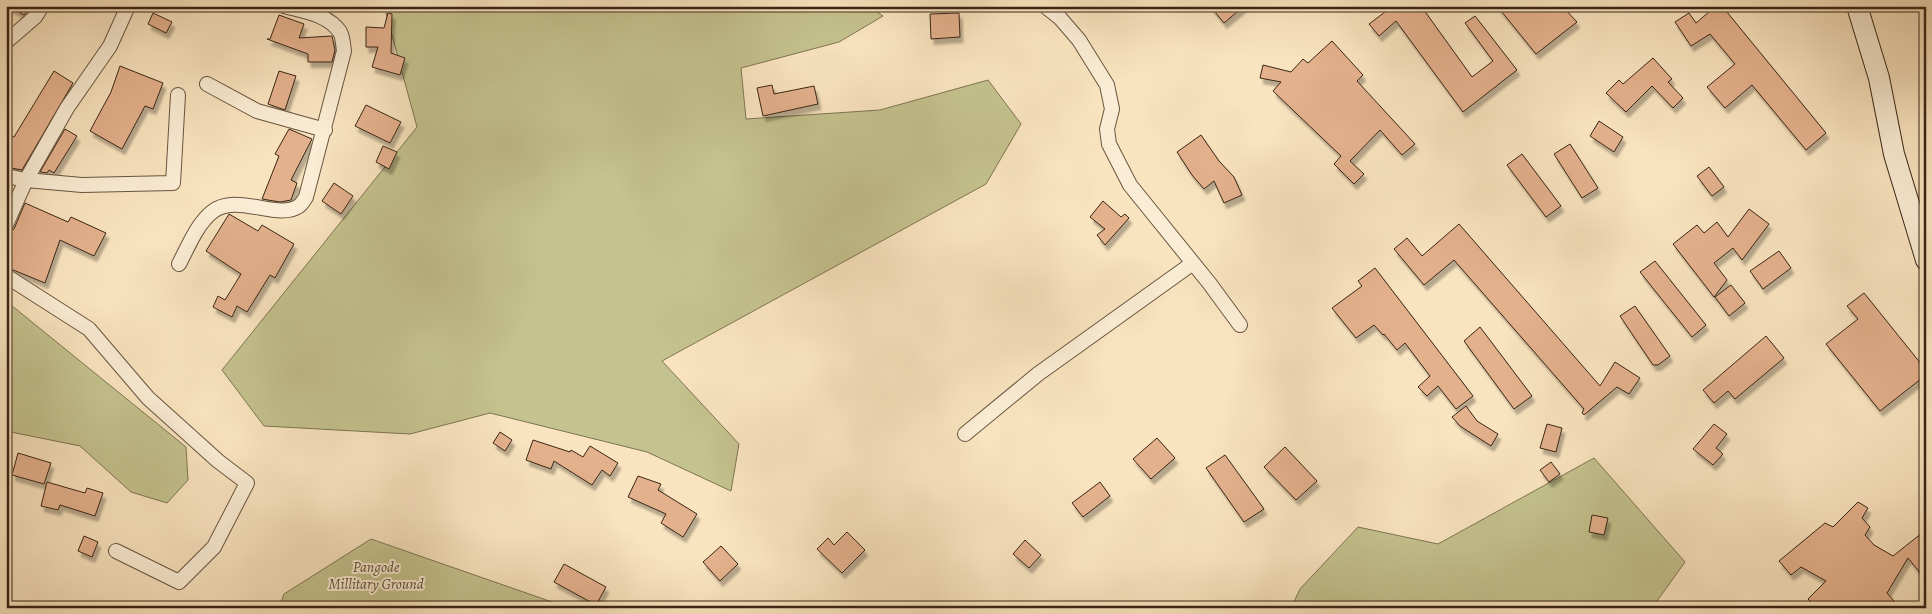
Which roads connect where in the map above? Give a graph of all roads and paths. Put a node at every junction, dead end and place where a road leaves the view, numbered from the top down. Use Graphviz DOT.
graph roads {
  1 [pos="42,6"];
  2 [pos="128,6"];
  3 [pos="284,6"];
  4 [pos="1045,6"];
  5 [pos="1857,6"];
  6 [pos="6,42"];
  7 [pos="207,84"];
  8 [pos="178,95"];
  9 [pos="325,130"];
  10 [pos="6,176"];
  11 [pos="26,180"];
  12 [pos="6,225"];
  13 [pos="1926,260"];
  14 [pos="1192,263"];
  15 [pos="179,264"];
  16 [pos="6,276"];
  17 [pos="1240,325"];
  18 [pos="965,434"];
  19 [pos="116,551"];
  1 -- 6 [label="street"];
  2 -- 11 [label="street"];
  3 -- 9 [label="street"];
  4 -- 14 [label="street"];
  5 -- 13 [label="main road"];
  7 -- 9 [label="street"];
  8 -- 11 [label="street"];
  9 -- 15 [label="street"];
  10 -- 11 [label="street"];
  11 -- 12 [label="street"];
  14 -- 17 [label="street"];
  14 -- 18 [label="street"];
  16 -- 19 [label="street"];
}
